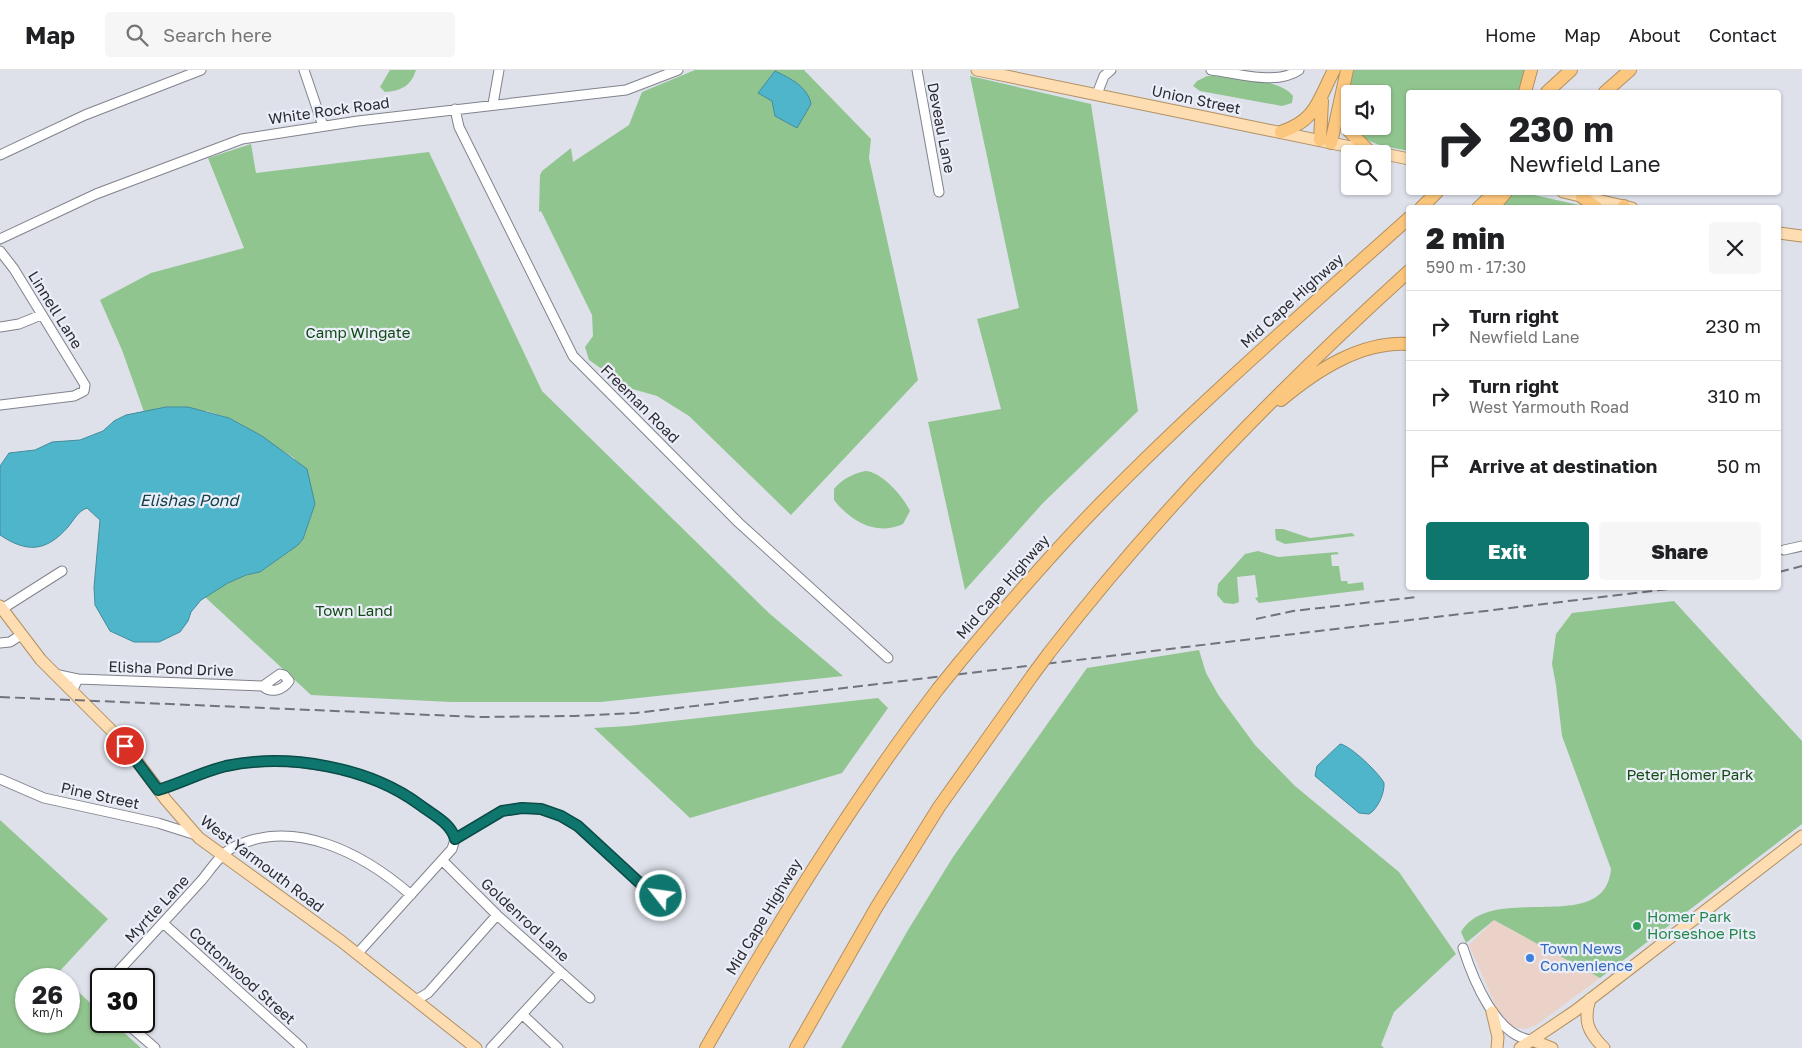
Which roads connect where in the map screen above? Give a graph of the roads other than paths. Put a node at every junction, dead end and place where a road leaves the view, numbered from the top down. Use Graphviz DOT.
graph roads {
  1 [pos="201,70"];
  2 [pos="304,70"];
  3 [pos="499,70"];
  4 [pos="678,70"];
  5 [pos="917,70"];
  6 [pos="977,70"];
  7 [pos="1111,70"];
  8 [pos="1211,70"];
  9 [pos="1299,70"];
  10 [pos="1334,70"];
  11 [pos="1347,70"];
  12 [pos="1531,70"];
  13 [pos="1571,70"];
  14 [pos="1630,70"];
  15 [pos="1526,90"];
  16 [pos="1549,90"];
  17 [pos="1607,90"];
  18 [pos="1097,94"];
  19 [pos="1324,94"];
  20 [pos="1339,102"];
  21 [pos="493,104"];
  22 [pos="455,109"];
  23 [pos="323,126"];
  24 [pos="1281,132"];
  25 [pos="1325,142"];
  26 [pos="1341,145"];
  27 [pos="1363,145"];
  28 [pos="0,155"];
  29 [pos="1391,155"];
  30 [pos="1406,158"];
  31 [pos="939,192"];
  32 [pos="1434,195"];
  33 [pos="1492,195"];
  34 [pos="1504,195"];
  35 [pos="1574,195"];
  36 [pos="1582,197"];
  37 [pos="1424,205"];
  38 [pos="1481,205"];
  39 [pos="1495,205"];
  40 [pos="1594,205"];
  41 [pos="1617,205"];
  42 [pos="1406,221"];
  43 [pos="1781,233"];
  44 [pos="1802,236"];
  45 [pos="0,239"];
  46 [pos="0,251"];
  47 [pos="1406,274"];
  48 [pos="41,315"];
  49 [pos="0,328"];
  50 [pos="1406,344"];
  51 [pos="0,405"];
  52 [pos="1247,424"];
  53 [pos="1802,546"];
  54 [pos="1784,550"];
  55 [pos="62,571"];
  56 [pos="1,608"];
  57 [pos="21,635"];
  58 [pos="0,643"];
  59 [pos="888,658"];
  60 [pos="54,674"];
  61 [pos="78,679"];
  62 [pos="263,686"];
  63 [pos="72,691"];
  64 [pos="0,779"];
  65 [pos="158,790"];
  66 [pos="196,835"];
  67 [pos="1802,836"];
  68 [pos="455,839"];
  69 [pos="223,857"];
  70 [pos="443,861"];
  71 [pos="661,893"];
  72 [pos="412,895"];
  73 [pos="497,915"];
  74 [pos="163,923"];
  75 [pos="1462,948"];
  76 [pos="358,953"];
  77 [pos="121,968"];
  78 [pos="561,972"];
  79 [pos="590,998"];
  80 [pos="1590,999"];
  81 [pos="416,1000"];
  82 [pos="1492,1012"];
  83 [pos="523,1015"];
  84 [pos="138,1033"];
  85 [pos="1532,1040"];
  86 [pos="155,1048"];
  87 [pos="302,1048"];
  88 [pos="476,1048"];
  89 [pos="491,1048"];
  90 [pos="558,1048"];
  91 [pos="706,1048"];
  92 [pos="796,1048"];
  93 [pos="1497,1048"];
  94 [pos="1520,1048"];
  95 [pos="1552,1048"];
  96 [pos="1604,1048"];
  1 -- 28 [label="street"];
  2 -- 23 [label="street"];
  3 -- 21 [label="street"];
  4 -- 21 [label="street, White Rock Road"];
  5 -- 31 [label="street, Deveau Lane"];
  6 -- 18 [label="main road, Union Street"];
  7 -- 18 [label="street"];
  8 -- 9 [label="street"];
  10 -- 19 [label="highway"];
  11 -- 20 [label="highway"];
  12 -- 15 [label="highway"];
  13 -- 16 [label="highway"];
  14 -- 17 [label="highway"];
  18 -- 24 [label="main road, Union Street"];
  19 -- 24 [label="highway"];
  19 -- 25 [label="highway"];
  20 -- 25 [label="highway"];
  20 -- 27 [label="highway"];
  21 -- 22 [label="street, White Rock Road"];
  22 -- 23 [label="street, White Rock Road"];
  22 -- 59 [label="street, Freeman Road"];
  23 -- 45 [label="street, White Rock Road"];
  24 -- 25 [label="main road, Union Street"];
  25 -- 26 [label="main road, Union Street"];
  29 -- 30 [label="main road, Union Street"];
  32 -- 37 [label="highway"];
  33 -- 38 [label="highway"];
  34 -- 39 [label="highway"];
  35 -- 36 [label="main road"];
  36 -- 40 [label="highway"];
  36 -- 41 [label="main road"];
  42 -- 91 [label="highway, Mid Cape Highway, bridge"];
  43 -- 44 [label="main road"];
  46 -- 48 [label="street, Linnell Lane"];
  47 -- 52 [label="highway"];
  48 -- 49 [label="street"];
  48 -- 51 [label="street, Linnell Lane"];
  50 -- 52 [label="highway"];
  52 -- 92 [label="highway, bridge"];
  53 -- 54 [label="street"];
  55 -- 56 [label="street"];
  56 -- 57 [label="main road, West Yarmouth Road"];
  57 -- 58 [label="street"];
  57 -- 60 [label="main road, West Yarmouth Road"];
  60 -- 61 [label="street, Elisha Pond Drive"];
  60 -- 63 [label="main road, West Yarmouth Road"];
  61 -- 62 [label="street, Elisha Pond Drive"];
  61 -- 63 [label="street"];
  63 -- 65 [label="main road, West Yarmouth Road"];
  64 -- 66 [label="street, Pine Street"];
  65 -- 66 [label="main road, West Yarmouth Road"];
  65 -- 68 [label="street"];
  66 -- 69 [label="main road, West Yarmouth Road"];
  67 -- 80 [label="main road"];
  68 -- 70 [label="street"];
  68 -- 71 [label="street"];
  69 -- 72 [label="street, Myrtle Lane"];
  69 -- 74 [label="street, Myrtle Lane"];
  69 -- 76 [label="main road, West Yarmouth Road"];
  70 -- 72 [label="street"];
  70 -- 73 [label="street, Goldenrod Lane"];
  72 -- 76 [label="street"];
  73 -- 78 [label="street, Goldenrod Lane"];
  73 -- 81 [label="street"];
  74 -- 77 [label="street, Myrtle Lane"];
  74 -- 87 [label="street, Cottonwood Street"];
  75 -- 82 [label="street"];
  76 -- 81 [label="main road, West Yarmouth Road"];
  78 -- 79 [label="street, Goldenrod Lane"];
  78 -- 83 [label="street"];
  80 -- 85 [label="main road"];
  80 -- 96 [label="main road"];
  81 -- 88 [label="main road, West Yarmouth Road"];
  82 -- 85 [label="street"];
  82 -- 93 [label="main road"];
  83 -- 89 [label="street"];
  83 -- 90 [label="street"];
  84 -- 86 [label="street"];
  85 -- 94 [label="main road"];
  85 -- 95 [label="main road"];
}
